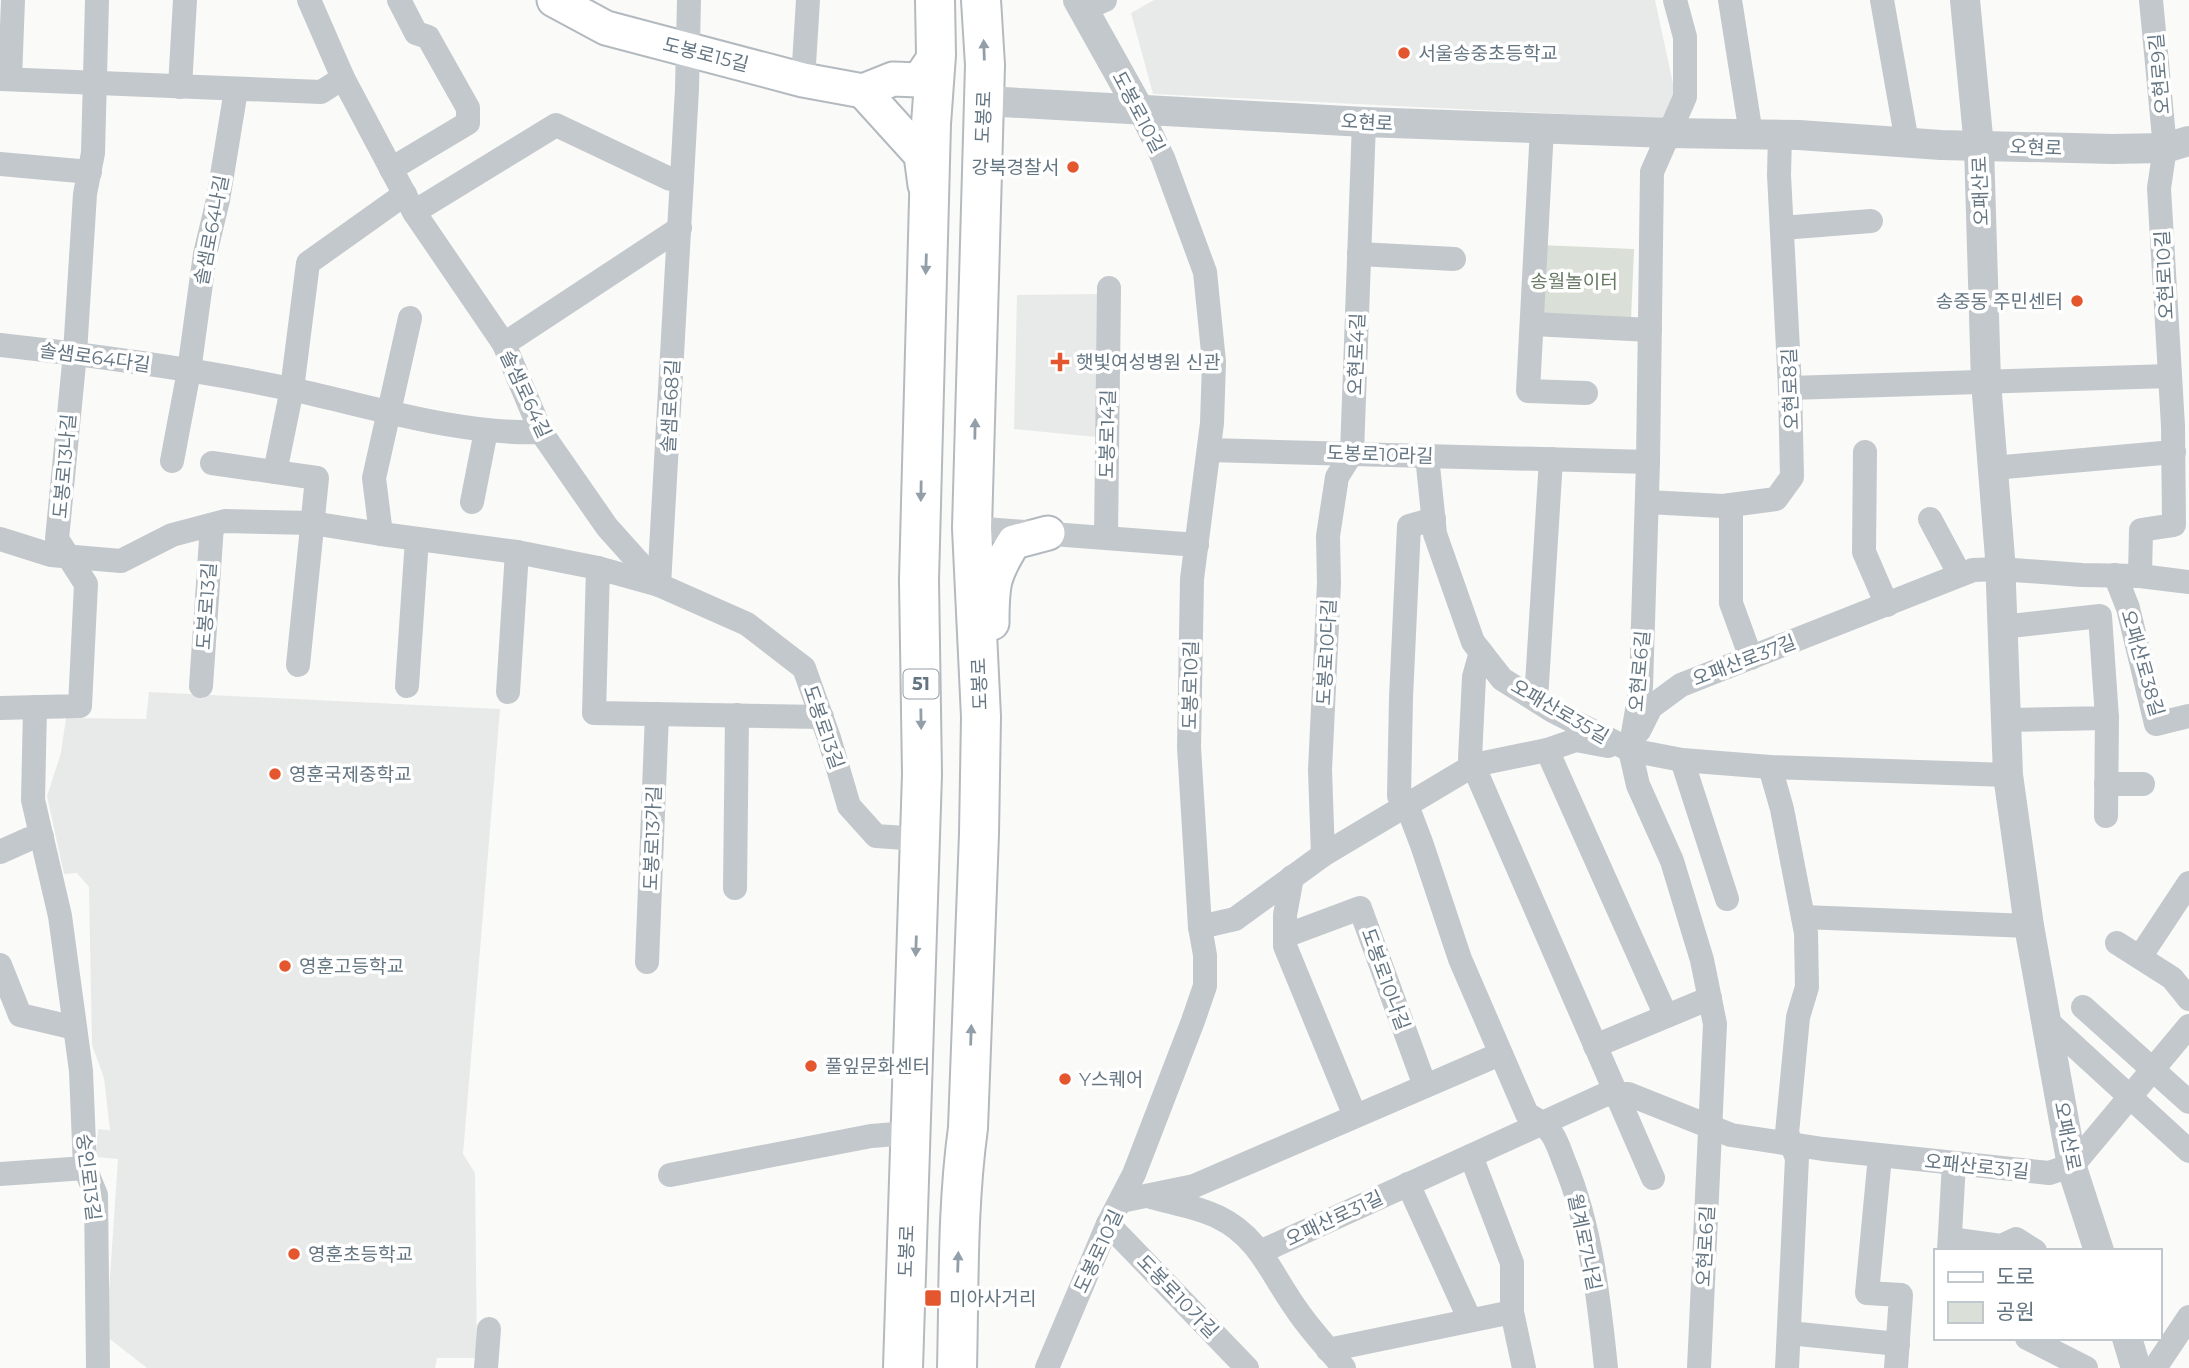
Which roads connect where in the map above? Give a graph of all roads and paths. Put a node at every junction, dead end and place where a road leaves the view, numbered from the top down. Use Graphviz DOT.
graph roads {
  1 [pos="13,0"];
  2 [pos="97,0"];
  3 [pos="186,0"];
  4 [pos="309,0"];
  5 [pos="400,0"];
  6 [pos="554,0"];
  7 [pos="689,0"];
  8 [pos="808,0"];
  9 [pos="935,0"];
  10 [pos="981,0"];
  11 [pos="1675,0"];
  12 [pos="1730,0"];
  13 [pos="1882,0"];
  14 [pos="1965,0"];
  15 [pos="2151,0"];
  16 [pos="1088,3"];
  17 [pos="688,49"];
  18 [pos="936,55"];
  19 [pos="5,79"];
  20 [pos="342,79"];
  21 [pos="803,80"];
  22 [pos="95,82"];
  23 [pos="180,87"];
  24 [pos="236,90"];
  25 [pos="863,91"];
  26 [pos="984,101"];
  27 [pos="1139,109"];
  28 [pos="1364,122"];
  29 [pos="1542,128"];
  30 [pos="1669,133"];
  31 [pos="1765,134"];
  32 [pos="1908,142"];
  33 [pos="1979,146"];
  34 [pos="2181,148"];
  35 [pos="0,164"];
  36 [pos="391,169"];
  37 [pos="90,172"];
  38 [pos="682,179"];
  39 [pos="409,203"];
  40 [pos="928,205"];
  41 [pos="1871,221"];
  42 [pos="680,228"];
  43 [pos="1782,228"];
  44 [pos="1359,254"];
  45 [pos="1454,259"];
  46 [pos="1109,288"];
  47 [pos="410,318"];
  48 [pos="1533,324"];
  49 [pos="1650,330"];
  50 [pos="503,344"];
  51 [pos="0,345"];
  52 [pos="75,353"];
  53 [pos="189,371"];
  54 [pos="2170,376"];
  55 [pos="1986,382"];
  56 [pos="1790,388"];
  57 [pos="292,389"];
  58 [pos="1586,393"];
  59 [pos="2180,402"];
  60 [pos="390,411"];
  61 [pos="486,431"];
  62 [pos="541,432"];
  63 [pos="1209,450"];
  64 [pos="1865,452"];
  65 [pos="2174,452"];
  66 [pos="1352,453"];
  67 [pos="1427,456"];
  68 [pos="1551,459"];
  69 [pos="172,461"];
  70 [pos="1648,462"];
  71 [pos="212,463"];
  72 [pos="1993,468"];
  73 [pos="275,472"];
  74 [pos="472,502"];
  75 [pos="1647,502"];
  76 [pos="1731,505"];
  77 [pos="1434,519"];
  78 [pos="1930,519"];
  79 [pos="312,523"];
  80 [pos="212,525"];
  81 [pos="972,528"];
  82 [pos="2181,531"];
  83 [pos="1048,533"];
  84 [pos="381,534"];
  85 [pos="1106,537"];
  86 [pos="0,539"];
  87 [pos="417,539"];
  88 [pos="1197,545"];
  89 [pos="517,552"];
  90 [pos="71,556"];
  91 [pos="598,568"];
  92 [pos="2000,569"];
  93 [pos="1959,575"];
  94 [pos="2115,575"];
  95 [pos="2140,576"];
  96 [pos="2189,582"];
  97 [pos="659,585"];
  98 [pos="1887,604"];
  99 [pos="2002,627"];
  100 [pos="1481,652"];
  101 [pos="1751,658"];
  102 [pos="298,665"];
  103 [pos="201,686"];
  104 [pos="407,686"];
  105 [pos="508,692"];
  106 [pos="1536,700"];
  107 [pos="35,707"];
  108 [pos="0,708"];
  109 [pos="657,714"];
  110 [pos="737,715"];
  111 [pos="2189,716"];
  112 [pos="822,717"];
  113 [pos="2107,718"];
  114 [pos="2006,720"];
  115 [pos="1547,750"];
  116 [pos="1630,750"];
  117 [pos="1682,760"];
  118 [pos="1474,765"];
  119 [pos="1770,767"];
  120 [pos="2008,775"];
  121 [pos="2106,784"];
  122 [pos="2143,785"];
  123 [pos="1405,806"];
  124 [pos="979,814"];
  125 [pos="2106,816"];
  126 [pos="42,837"];
  127 [pos="920,839"];
  128 [pos="0,852"];
  129 [pos="1323,855"];
  130 [pos="1292,877"];
  131 [pos="2189,883"];
  132 [pos="735,888"];
  133 [pos="1727,899"];
  134 [pos="1803,917"];
  135 [pos="2029,926"];
  136 [pos="1200,927"];
  137 [pos="1285,936"];
  138 [pos="2117,943"];
  139 [pos="2140,957"];
  140 [pos="647,962"];
  141 [pos="0,965"];
  142 [pos="1710,998"];
  143 [pos="2189,999"];
  144 [pos="2083,1007"];
  145 [pos="1666,1016"];
  146 [pos="2046,1020"];
  147 [pos="2189,1026"];
  148 [pos="75,1028"];
  149 [pos="1595,1046"];
  150 [pos="1500,1054"];
  151 [pos="2152,1069"];
  152 [pos="1425,1086"];
  153 [pos="1615,1094"];
  154 [pos="2129,1096"];
  155 [pos="2189,1102"];
  156 [pos="1355,1116"];
  157 [pos="1543,1123"];
  158 [pos="1712,1128"];
  159 [pos="909,1133"];
  160 [pos="1793,1144"];
  161 [pos="2189,1151"];
  162 [pos="1471,1156"];
  163 [pos="1880,1156"];
  164 [pos="1955,1163"];
  165 [pos="2073,1166"];
  166 [pos="85,1168"];
  167 [pos="0,1174"];
  168 [pos="670,1175"];
  169 [pos="1653,1178"];
  170 [pos="1408,1184"];
  171 [pos="1147,1195"];
  172 [pos="1121,1201"];
  173 [pos="1108,1224"];
  174 [pos="1950,1245"];
  175 [pos="2032,1249"];
  176 [pos="2098,1249"];
  177 [pos="1260,1252"];
  178 [pos="1512,1312"];
  179 [pos="2189,1317"];
  180 [pos="1470,1320"];
  181 [pos="489,1329"];
  182 [pos="1789,1333"];
  183 [pos="2031,1340"];
  184 [pos="2128,1340"];
  185 [pos="1897,1356"];
  186 [pos="1336,1359"];
  187 [pos="957,1361"];
  188 [pos="98,1368"];
  189 [pos="486,1368"];
  190 [pos="903,1368"];
  191 [pos="1047,1368"];
  192 [pos="1247,1368"];
  193 [pos="1524,1368"];
  194 [pos="1606,1368"];
  195 [pos="1699,1368"];
  196 [pos="1787,1368"];
  197 [pos="2086,1368"];
  198 [pos="2136,1368"];
  199 [pos="2155,1368"];
  1 -- 19 [label="street"];
  2 -- 22 [label="street, 도봉로13나길"];
  3 -- 23 [label="street"];
  4 -- 20 [label="street, 솔샘로64길"];
  5 -- 36 [label="street"];
  6 -- 17 [label="main road, 도봉로15길"];
  7 -- 17 [label="street, 솔샘로68길"];
  8 -- 21 [label="street"];
  9 -- 18 [label="main road, 도봉로 / 51"];
  26 -- 10 [label="main road, 도봉로, one-way"];
  11 -- 30 [label="street, 오현로6길"];
  12 -- 31 [label="street"];
  13 -- 32 [label="street"];
  14 -- 33 [label="street, 오패산로"];
  15 -- 34 [label="street, 오현로9길"];
  16 -- 27 [label="street, 도봉로10길"];
  17 -- 21 [label="main road, 도봉로15길"];
  17 -- 38 [label="street, 솔샘로68길"];
  18 -- 25 [label="main road"];
  18 -- 40 [label="main road, 도봉로 / 51"];
  19 -- 22 [label="street"];
  20 -- 24 [label="street"];
  20 -- 36 [label="street, 솔샘로64길"];
  21 -- 25 [label="main road, 도봉로15길"];
  22 -- 23 [label="street"];
  22 -- 37 [label="street, 도봉로13나길"];
  23 -- 24 [label="street"];
  24 -- 53 [label="street, 솔샘로64나길"];
  25 -- 40 [label="main road"];
  26 -- 27 [label="street, 오현로"];
  81 -- 26 [label="main road, 도봉로, one-way"];
  27 -- 28 [label="street, 오현로"];
  27 -- 63 [label="street, 도봉로10길"];
  28 -- 29 [label="street, 오현로"];
  28 -- 44 [label="street, 오현로4길"];
  29 -- 30 [label="street, 오현로"];
  29 -- 48 [label="street"];
  30 -- 31 [label="street, 오현로"];
  30 -- 49 [label="street, 오현로6길"];
  31 -- 32 [label="street, 오현로"];
  31 -- 43 [label="street, 오현로8길"];
  32 -- 33 [label="street, 오현로"];
  33 -- 34 [label="street, 오현로"];
  33 -- 55 [label="street, 오패산로"];
  34 -- 54 [label="street, 오현로10길"];
  35 -- 37 [label="street"];
  36 -- 39 [label="street, 솔샘로64길"];
  37 -- 52 [label="street, 도봉로13나길"];
  38 -- 39 [label="street"];
  38 -- 42 [label="street, 솔샘로68길"];
  39 -- 50 [label="street, 솔샘로64길"];
  39 -- 57 [label="street"];
  40 -- 127 [label="main road, 도봉로 / 51, one-way"];
  41 -- 43 [label="street"];
  42 -- 50 [label="street"];
  42 -- 97 [label="street, 솔샘로68길"];
  43 -- 56 [label="street, 오현로8길"];
  44 -- 45 [label="street"];
  44 -- 66 [label="street, 오현로4길"];
  46 -- 85 [label="street, 도봉로14길"];
  47 -- 60 [label="street"];
  48 -- 49 [label="street"];
  48 -- 58 [label="street"];
  49 -- 70 [label="street, 오현로6길"];
  50 -- 62 [label="street, 솔샘로64길"];
  51 -- 52 [label="street, 솔샘로64다길"];
  52 -- 53 [label="street, 솔샘로64다길"];
  52 -- 90 [label="street, 도봉로13나길"];
  53 -- 57 [label="street, 솔샘로64다길"];
  53 -- 69 [label="street"];
  54 -- 55 [label="street"];
  54 -- 59 [label="street, 오현로10길"];
  55 -- 56 [label="street"];
  55 -- 72 [label="street, 오패산로"];
  56 -- 76 [label="street, 오현로8길"];
  57 -- 60 [label="street, 솔샘로64다길"];
  57 -- 73 [label="street"];
  59 -- 65 [label="street, 오현로10길"];
  60 -- 61 [label="street, 솔샘로64다길"];
  60 -- 84 [label="street"];
  61 -- 62 [label="street, 솔샘로64다길"];
  61 -- 74 [label="street"];
  62 -- 97 [label="street, 솔샘로64길"];
  63 -- 66 [label="street, 도봉로10라길"];
  63 -- 88 [label="street, 도봉로10길"];
  64 -- 98 [label="street"];
  65 -- 72 [label="street"];
  65 -- 82 [label="street, 오현로10길"];
  66 -- 67 [label="street, 도봉로10라길"];
  66 -- 129 [label="street, 도봉로10다길"];
  67 -- 68 [label="street, 도봉로10라길"];
  67 -- 77 [label="street, 오패산로35길"];
  68 -- 70 [label="street, 도봉로10라길"];
  68 -- 106 [label="street"];
  70 -- 75 [label="street, 오현로6길"];
  71 -- 73 [label="street"];
  72 -- 92 [label="street, 오패산로"];
  73 -- 79 [label="street"];
  75 -- 76 [label="street, 오현로8길"];
  75 -- 116 [label="street, 오현로6길"];
  76 -- 101 [label="street"];
  77 -- 100 [label="street, 오패산로35길"];
  77 -- 123 [label="street"];
  78 -- 93 [label="street"];
  79 -- 80 [label="street, 도봉로13길"];
  79 -- 84 [label="street, 도봉로13길"];
  79 -- 102 [label="street"];
  80 -- 90 [label="street, 도봉로13길"];
  80 -- 103 [label="street, 도봉로13길"];
  81 -- 83 [label="street"];
  81 -- 124 [label="main road, 도봉로"];
  82 -- 95 [label="street, 오현로10길"];
  83 -- 85 [label="street"];
  83 -- 124 [label="main road"];
  84 -- 87 [label="street, 도봉로13길"];
  85 -- 88 [label="street"];
  86 -- 90 [label="street, 도봉로13길"];
  87 -- 89 [label="street, 도봉로13길"];
  87 -- 104 [label="street"];
  88 -- 136 [label="street, 도봉로10길"];
  89 -- 91 [label="street, 도봉로13길"];
  89 -- 105 [label="street"];
  90 -- 107 [label="street, 도봉로13나길"];
  91 -- 97 [label="street, 도봉로13길"];
  91 -- 109 [label="street"];
  92 -- 93 [label="street, 오패산로37길"];
  92 -- 94 [label="street"];
  92 -- 99 [label="street, 오패산로"];
  93 -- 98 [label="street, 오패산로37길"];
  94 -- 95 [label="street"];
  94 -- 111 [label="street, 오패산로38길"];
  95 -- 96 [label="street"];
  97 -- 112 [label="street, 도봉로13길"];
  98 -- 101 [label="street, 오패산로37길"];
  99 -- 113 [label="street"];
  99 -- 114 [label="street, 오패산로"];
  100 -- 106 [label="street, 오패산로35길"];
  100 -- 118 [label="street"];
  101 -- 116 [label="street, 오패산로37길"];
  106 -- 116 [label="street, 오패산로35길"];
  107 -- 108 [label="street"];
  107 -- 126 [label="street, 숭인로13길"];
  109 -- 110 [label="street"];
  109 -- 140 [label="street, 도봉로13가길"];
  110 -- 112 [label="street"];
  110 -- 132 [label="street"];
  112 -- 127 [label="street, 도봉로13길"];
  113 -- 114 [label="street"];
  113 -- 121 [label="street"];
  114 -- 120 [label="street, 오패산로"];
  115 -- 116 [label="street"];
  115 -- 118 [label="street"];
  115 -- 145 [label="street"];
  116 -- 117 [label="street, 오패산로35길"];
  116 -- 142 [label="street, 오현로6길"];
  117 -- 119 [label="street, 오패산로35길"];
  117 -- 133 [label="street"];
  118 -- 123 [label="street"];
  118 -- 149 [label="street"];
  119 -- 120 [label="street, 오패산로35길"];
  119 -- 134 [label="street"];
  120 -- 135 [label="street, 오패산로"];
  121 -- 122 [label="street"];
  121 -- 125 [label="street"];
  123 -- 129 [label="street"];
  123 -- 150 [label="street"];
  187 -- 124 [label="main road, 도봉로, one-way"];
  126 -- 128 [label="street"];
  126 -- 148 [label="street, 숭인로13길"];
  127 -- 159 [label="main road, 도봉로 / 51, one-way"];
  129 -- 130 [label="street"];
  130 -- 136 [label="street"];
  130 -- 137 [label="street"];
  131 -- 139 [label="street"];
  134 -- 135 [label="street"];
  134 -- 160 [label="street"];
  135 -- 146 [label="street, 오패산로"];
  136 -- 172 [label="street, 도봉로10길"];
  137 -- 152 [label="street, 도봉로10나길"];
  137 -- 156 [label="street"];
  138 -- 139 [label="street"];
  139 -- 143 [label="street"];
  141 -- 148 [label="street"];
  142 -- 145 [label="street"];
  142 -- 158 [label="street, 오현로6길"];
  144 -- 151 [label="street"];
  145 -- 149 [label="street"];
  146 -- 154 [label="street"];
  146 -- 165 [label="street, 오패산로"];
  147 -- 151 [label="street"];
  148 -- 166 [label="street, 숭인로13길"];
  149 -- 153 [label="street"];
  150 -- 152 [label="street"];
  150 -- 157 [label="street"];
  151 -- 154 [label="street"];
  151 -- 155 [label="street"];
  152 -- 156 [label="street"];
  153 -- 157 [label="street, 오패산로31길"];
  153 -- 158 [label="street, 오패산로31길"];
  153 -- 169 [label="street"];
  154 -- 161 [label="street"];
  154 -- 165 [label="street"];
  156 -- 171 [label="street"];
  157 -- 162 [label="street, 오패산로31길"];
  157 -- 194 [label="street, 월계로7나길"];
  158 -- 160 [label="street, 오패산로31길"];
  158 -- 195 [label="street, 오현로6길"];
  159 -- 168 [label="street"];
  159 -- 190 [label="main road, 도봉로 / 51"];
  160 -- 163 [label="street, 오패산로31길"];
  160 -- 182 [label="street"];
  162 -- 170 [label="street, 오패산로31길"];
  162 -- 178 [label="street"];
  163 -- 164 [label="street, 오패산로31길"];
  163 -- 185 [label="street"];
  164 -- 165 [label="street, 오패산로31길"];
  164 -- 174 [label="street"];
  165 -- 176 [label="street, 오패산로"];
  166 -- 167 [label="street"];
  166 -- 188 [label="street, 숭인로13길"];
  170 -- 177 [label="street, 오패산로31길"];
  170 -- 180 [label="street"];
  171 -- 172 [label="street"];
  171 -- 177 [label="street"];
  172 -- 173 [label="street, 도봉로10길"];
  173 -- 191 [label="street, 도봉로10길"];
  173 -- 192 [label="street, 도봉로10가길"];
  174 -- 175 [label="street"];
  177 -- 186 [label="street"];
  178 -- 180 [label="street"];
  178 -- 193 [label="street"];
  179 -- 199 [label="street"];
  180 -- 186 [label="street"];
  181 -- 189 [label="street"];
  182 -- 185 [label="street"];
  182 -- 196 [label="street"];
  183 -- 197 [label="street"];
  184 -- 198 [label="street"];
}
